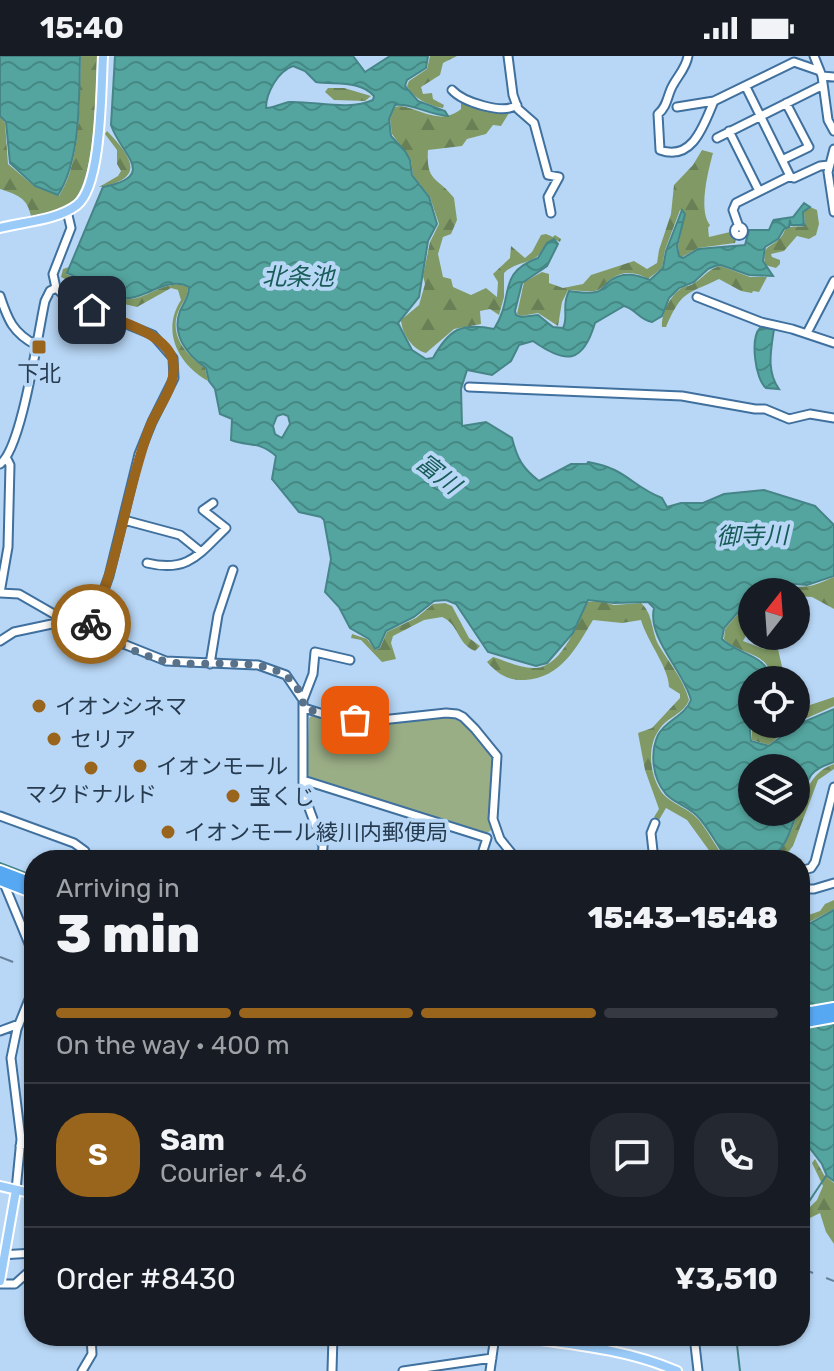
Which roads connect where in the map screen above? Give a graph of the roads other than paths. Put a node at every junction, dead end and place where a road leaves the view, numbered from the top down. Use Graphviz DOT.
graph roads {
  1 [pos="103,56"];
  2 [pos="508,56"];
  3 [pos="688,56"];
  4 [pos="814,56"];
  5 [pos="821,77"];
  6 [pos="834,77"];
  7 [pos="746,87"];
  8 [pos="452,90"];
  9 [pos="714,101"];
  10 [pos="786,103"];
  11 [pos="517,105"];
  12 [pos="677,107"];
  13 [pos="760,116"];
  14 [pos="729,131"];
  15 [pos="834,131"];
  16 [pos="717,138"];
  17 [pos="834,149"];
  18 [pos="782,160"];
  19 [pos="829,165"];
  20 [pos="790,176"];
  21 [pos="759,191"];
  22 [pos="67,211"];
  23 [pos="834,212"];
  24 [pos="551,213"];
  25 [pos="739,227"];
  26 [pos="0,228"];
  27 [pos="834,281"];
  28 [pos="56,288"];
  29 [pos="0,296"];
  30 [pos="697,297"];
  31 [pos="807,333"];
  32 [pos="834,343"];
  33 [pos="36,345"];
  34 [pos="469,387"];
  35 [pos="834,418"];
  36 [pos="4,462"];
  37 [pos="213,503"];
  38 [pos="124,520"];
  39 [pos="201,552"];
  40 [pos="147,563"];
  41 [pos="233,570"];
  42 [pos="0,593"];
  43 [pos="43,607"];
  44 [pos="66,621"];
  45 [pos="37,627"];
  46 [pos="89,631"];
  47 [pos="0,641"];
  48 [pos="350,660"];
  49 [pos="210,664"];
  50 [pos="304,704"];
  51 [pos="303,780"];
  52 [pos="834,787"];
  53 [pos="0,816"];
  54 [pos="655,823"];
  55 [pos="84,850"];
  56 [pos="323,850"];
  57 [pos="483,850"];
  58 [pos="510,850"];
  59 [pos="653,850"];
  60 [pos="810,868"];
  61 [pos="1,877"];
  62 [pos="24,882"];
  63 [pos="834,883"];
  64 [pos="24,888"];
  65 [pos="810,888"];
  66 [pos="24,932"];
  67 [pos="834,1008"];
  68 [pos="810,1012"];
  69 [pos="24,1014"];
  70 [pos="834,1017"];
  71 [pos="810,1021"];
  72 [pos="19,1024"];
  73 [pos="0,1031"];
  74 [pos="11,1060"];
  75 [pos="0,1064"];
  76 [pos="24,1145"];
  77 [pos="20,1146"];
  78 [pos="0,1186"];
  79 [pos="16,1190"];
  80 [pos="24,1192"];
  81 [pos="24,1254"];
  82 [pos="2,1255"];
  83 [pos="24,1276"];
  84 [pos="0,1282"];
  85 [pos="92,1346"];
  86 [pos="333,1346"];
  87 [pos="494,1346"];
  88 [pos="588,1346"];
  89 [pos="695,1346"];
  90 [pos="492,1358"];
  91 [pos="82,1371"];
  92 [pos="332,1371"];
  93 [pos="403,1371"];
  94 [pos="490,1371"];
  95 [pos="677,1371"];
  96 [pos="698,1371"];
  1 -- 22 [label="main road"];
  2 -- 11 [label="street"];
  3 -- 9 [label="street"];
  4 -- 5 [label="street"];
  5 -- 6 [label="street"];
  5 -- 7 [label="street"];
  5 -- 10 [label="street"];
  5 -- 15 [label="street"];
  7 -- 9 [label="street"];
  7 -- 13 [label="street"];
  8 -- 11 [label="street"];
  9 -- 12 [label="street"];
  10 -- 13 [label="street"];
  10 -- 18 [label="street"];
  11 -- 24 [label="street"];
  13 -- 14 [label="street"];
  13 -- 18 [label="street"];
  14 -- 16 [label="street"];
  14 -- 21 [label="street"];
  17 -- 19 [label="street"];
  18 -- 20 [label="street"];
  19 -- 20 [label="street"];
  19 -- 23 [label="street"];
  20 -- 21 [label="street"];
  21 -- 25 [label="street"];
  22 -- 26 [label="main road"];
  22 -- 28 [label="street"];
  27 -- 31 [label="street"];
  28 -- 33 [label="street"];
  28 -- 38 [label="street"];
  29 -- 33 [label="street"];
  30 -- 31 [label="street"];
  31 -- 32 [label="street"];
  33 -- 36 [label="street"];
  34 -- 35 [label="street"];
  36 -- 42 [label="street"];
  37 -- 39 [label="street"];
  38 -- 39 [label="street"];
  38 -- 46 [label="street"];
  39 -- 40 [label="street"];
  41 -- 49 [label="street"];
  42 -- 43 [label="street"];
  43 -- 44 [label="street"];
  43 -- 45 [label="street"];
  44 -- 45 [label="street"];
  44 -- 46 [label="street"];
  45 -- 47 [label="street"];
  46 -- 49 [label="street"];
  48 -- 50 [label="street"];
  49 -- 50 [label="street"];
  50 -- 51 [label="street"];
  50 -- 58 [label="street"];
  51 -- 56 [label="street"];
  51 -- 57 [label="street"];
  52 -- 60 [label="street"];
  53 -- 55 [label="street"];
  54 -- 59 [label="street"];
  61 -- 62 [label="highway"];
  61 -- 64 [label="highway"];
  61 -- 66 [label="street"];
  63 -- 65 [label="street"];
  67 -- 68 [label="highway"];
  69 -- 72 [label="street"];
  70 -- 71 [label="highway"];
  72 -- 73 [label="street"];
  72 -- 74 [label="street"];
  74 -- 75 [label="street"];
  74 -- 77 [label="street"];
  76 -- 77 [label="street"];
  77 -- 79 [label="street"];
  78 -- 79 [label="main road"];
  79 -- 80 [label="main road"];
  79 -- 82 [label="main road"];
  81 -- 82 [label="street"];
  82 -- 84 [label="main road"];
  83 -- 84 [label="street"];
  85 -- 91 [label="street"];
  86 -- 92 [label="street"];
  87 -- 90 [label="street"];
  88 -- 95 [label="main road"];
  89 -- 96 [label="street"];
  90 -- 93 [label="street"];
  90 -- 94 [label="street"];
}
